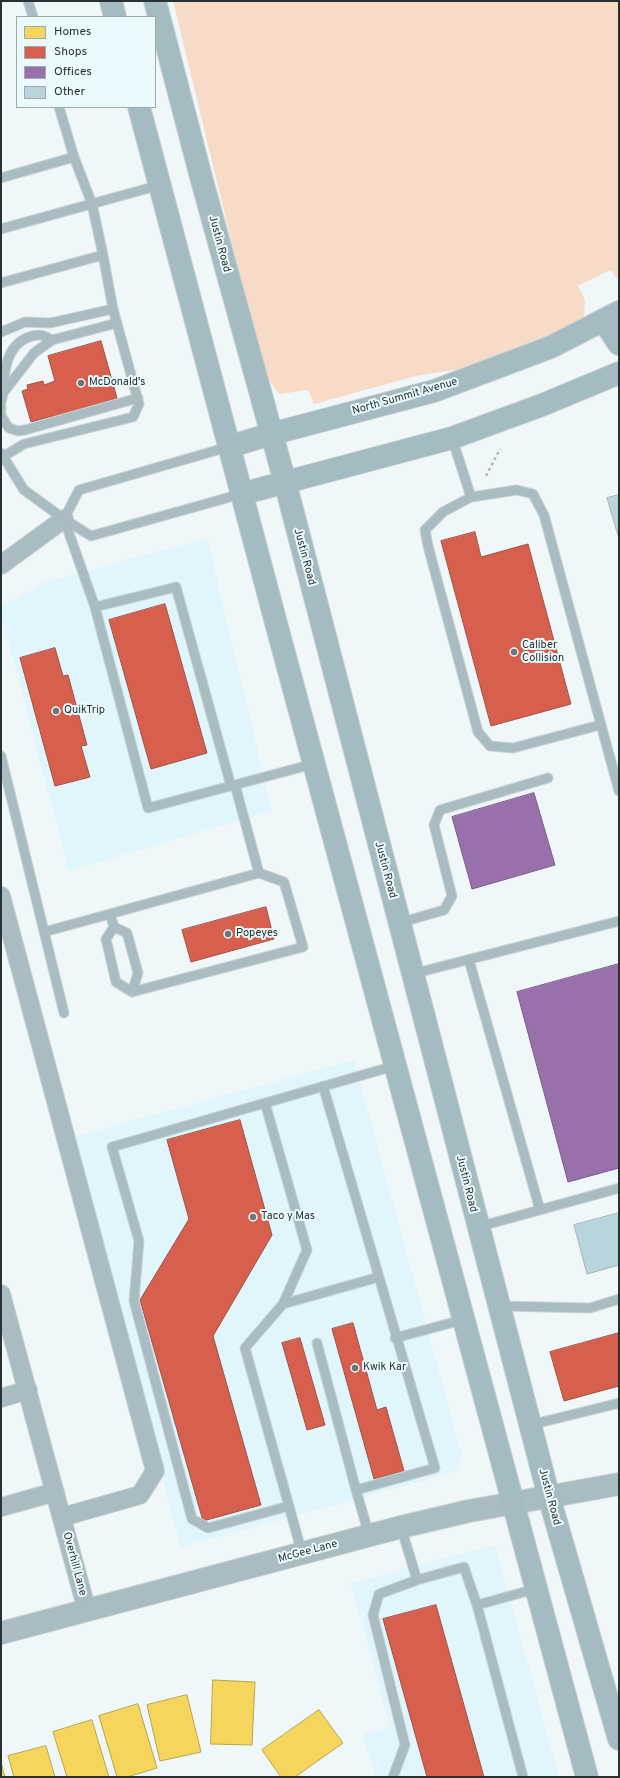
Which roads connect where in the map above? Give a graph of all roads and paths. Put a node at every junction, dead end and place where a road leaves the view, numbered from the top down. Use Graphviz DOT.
graph roads {
  1 [pos="28,1"];
  2 [pos="111,1"];
  3 [pos="155,1"];
  4 [pos="33,16"];
  5 [pos="115,16"];
  6 [pos="59,108"];
  7 [pos="139,108"];
  8 [pos="74,157"];
  9 [pos="1,178"];
  10 [pos="160,185"];
  11 [pos="92,204"];
  12 [pos="1,229"];
  13 [pos="103,255"];
  14 [pos="1,282"];
  15 [pos="113,309"];
  16 [pos="611,316"];
  17 [pos="116,323"];
  18 [pos="1,332"];
  19 [pos="52,340"];
  20 [pos="619,344"];
  21 [pos="619,373"];
  22 [pos="3,393"];
  23 [pos="138,398"];
  24 [pos="1,403"];
  25 [pos="1,407"];
  26 [pos="271,434"];
  27 [pos="452,438"];
  28 [pos="228,447"];
  29 [pos="500,449"];
  30 [pos="2,454"];
  31 [pos="486,476"];
  32 [pos="285,482"];
  33 [pos="241,494"];
  34 [pos="471,496"];
  35 [pos="64,519"];
  36 [pos="1,565"];
  37 [pos="95,607"];
  38 [pos="600,725"];
  39 [pos="1,756"];
  40 [pos="313,764"];
  41 [pos="548,778"];
  42 [pos="233,785"];
  43 [pos="619,791"];
  44 [pos="259,873"];
  45 [pos="1,896"];
  46 [pos="110,914"];
  47 [pos="619,920"];
  48 [pos="399,923"];
  49 [pos="114,927"];
  50 [pos="44,932"];
  51 [pos="469,960"];
  52 [pos="412,974"];
  53 [pos="132,992"];
  54 [pos="64,1013"];
  55 [pos="394,1066"];
  56 [pos="323,1086"];
  57 [pos="265,1103"];
  58 [pos="619,1188"];
  59 [pos="540,1210"];
  60 [pos="478,1227"];
  61 [pos="379,1277"];
  62 [pos="1,1294"];
  63 [pos="619,1299"];
  64 [pos="282,1304"];
  65 [pos="498,1306"];
  66 [pos="462,1320"];
  67 [pos="395,1338"];
  68 [pos="317,1343"];
  69 [pos="28,1390"];
  70 [pos="1,1398"];
  71 [pos="619,1404"];
  72 [pos="530,1425"];
  73 [pos="619,1484"];
  74 [pos="356,1490"];
  75 [pos="55,1492"];
  76 [pos="549,1497"];
  77 [pos="511,1504"];
  78 [pos="289,1506"];
  79 [pos="1,1507"];
  80 [pos="62,1517"];
  81 [pos="400,1527"];
  82 [pos="369,1536"];
  83 [pos="302,1553"];
  84 [pos="417,1580"];
  85 [pos="535,1589"];
  86 [pos="477,1605"];
  87 [pos="87,1611"];
  88 [pos="1,1633"];
  89 [pos="619,1739"];
  90 [pos="393,1777"];
  91 [pos="523,1777"];
  92 [pos="587,1777"];
  1 -- 4 [label="lane"];
  2 -- 5 [label="main road"];
  3 -- 26 [label="main road, Justin Road"];
  6 -- 8 [label="lane"];
  7 -- 10 [label="main road"];
  8 -- 9 [label="lane"];
  8 -- 11 [label="lane"];
  10 -- 11 [label="lane"];
  10 -- 28 [label="main road"];
  11 -- 12 [label="lane"];
  11 -- 13 [label="lane"];
  13 -- 14 [label="lane"];
  13 -- 15 [label="lane"];
  15 -- 17 [label="lane"];
  15 -- 18 [label="lane"];
  16 -- 20 [label="main road"];
  16 -- 26 [label="main road, North Summit Avenue"];
  17 -- 19 [label="lane"];
  17 -- 23 [label="lane"];
  19 -- 22 [label="lane"];
  19 -- 22 [label="lane"];
  21 -- 27 [label="main road"];
  22 -- 24 [label="lane"];
  23 -- 25 [label="lane"];
  23 -- 30 [label="lane"];
  26 -- 28 [label="main road, North Summit Avenue"];
  26 -- 32 [label="main road, Justin Road"];
  27 -- 32 [label="main road"];
  27 -- 34 [label="lane"];
  28 -- 33 [label="main road"];
  28 -- 35 [label="lane"];
  29 -- 31 [label="path"];
  30 -- 35 [label="lane"];
  32 -- 33 [label="main road"];
  32 -- 48 [label="main road, Justin Road"];
  33 -- 35 [label="lane"];
  33 -- 40 [label="main road"];
  34 -- 38 [label="lane"];
  34 -- 38 [label="lane"];
  35 -- 36 [label="street"];
  35 -- 37 [label="lane"];
  37 -- 42 [label="lane"];
  37 -- 42 [label="lane"];
  38 -- 43 [label="lane"];
  39 -- 50 [label="lane"];
  40 -- 42 [label="lane"];
  40 -- 55 [label="main road"];
  41 -- 48 [label="lane"];
  42 -- 44 [label="lane"];
  44 -- 46 [label="lane"];
  44 -- 53 [label="lane"];
  45 -- 80 [label="street"];
  46 -- 49 [label="lane"];
  46 -- 50 [label="lane"];
  47 -- 51 [label="lane"];
  48 -- 52 [label="main road, Justin Road"];
  49 -- 53 [label="lane"];
  49 -- 53 [label="lane"];
  50 -- 54 [label="lane"];
  51 -- 52 [label="lane"];
  51 -- 59 [label="lane"];
  52 -- 60 [label="main road, Justin Road"];
  55 -- 56 [label="lane"];
  55 -- 66 [label="main road"];
  56 -- 57 [label="lane"];
  56 -- 61 [label="lane"];
  57 -- 64 [label="lane"];
  57 -- 78 [label="lane"];
  58 -- 59 [label="lane"];
  59 -- 60 [label="lane"];
  60 -- 65 [label="main road, Justin Road"];
  61 -- 64 [label="lane"];
  61 -- 67 [label="lane"];
  62 -- 69 [label="street, Overhill Lane"];
  63 -- 65 [label="lane"];
  64 -- 78 [label="lane"];
  65 -- 72 [label="main road, Justin Road"];
  66 -- 67 [label="lane"];
  66 -- 77 [label="main road"];
  67 -- 74 [label="lane"];
  68 -- 74 [label="lane"];
  69 -- 70 [label="street"];
  69 -- 75 [label="street, Overhill Lane"];
  71 -- 72 [label="lane"];
  72 -- 76 [label="main road, Justin Road"];
  73 -- 76 [label="street, McGee Lane"];
  74 -- 82 [label="lane"];
  75 -- 79 [label="street"];
  75 -- 80 [label="street, Overhill Lane"];
  76 -- 77 [label="street, McGee Lane"];
  76 -- 89 [label="main road, Justin Road"];
  77 -- 81 [label="street, McGee Lane"];
  77 -- 85 [label="main road"];
  78 -- 83 [label="lane"];
  80 -- 87 [label="street, Overhill Lane"];
  81 -- 82 [label="street, McGee Lane"];
  81 -- 84 [label="lane"];
  82 -- 83 [label="street, McGee Lane"];
  83 -- 87 [label="street, McGee Lane"];
  84 -- 86 [label="lane"];
  84 -- 90 [label="lane"];
  85 -- 86 [label="lane"];
  85 -- 92 [label="main road"];
  86 -- 91 [label="lane"];
  87 -- 88 [label="street, McGee Lane"];
}
